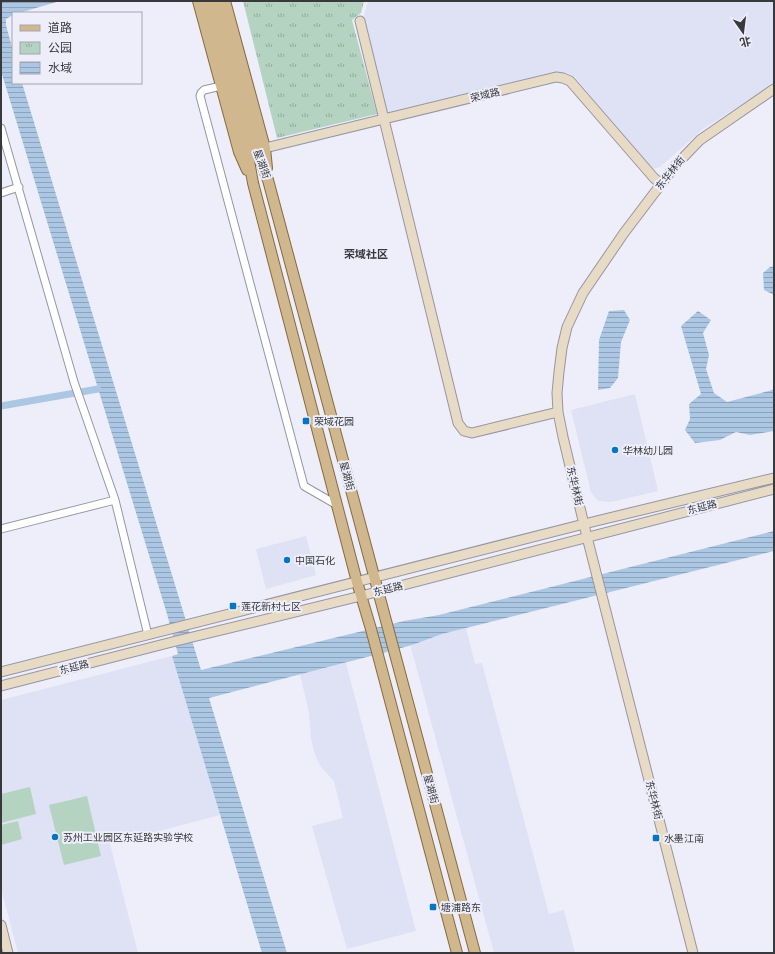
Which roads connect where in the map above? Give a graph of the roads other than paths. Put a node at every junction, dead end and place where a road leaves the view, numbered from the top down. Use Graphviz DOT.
graph roads {
  1 [pos="198,1"];
  2 [pos="207,1"];
  3 [pos="216,1"];
  4 [pos="225,1"];
  5 [pos="360,21"];
  6 [pos="221,86"];
  7 [pos="774,89"];
  8 [pos="383,120"];
  9 [pos="1,128"];
  10 [pos="265,148"];
  11 [pos="268,180"];
  12 [pos="253,183"];
  13 [pos="661,184"];
  14 [pos="19,187"];
  15 [pos="1,193"];
  16 [pos="558,412"];
  17 [pos="774,478"];
  18 [pos="774,489"];
  19 [pos="115,500"];
  20 [pos="337,505"];
  21 [pos="584,524"];
  22 [pos="1,529"];
  23 [pos="587,537"];
  24 [pos="374,577"];
  25 [pos="357,582"];
  26 [pos="378,591"];
  27 [pos="361,596"];
  28 [pos="148,635"];
  29 [pos="1,672"];
  30 [pos="1,686"];
  31 [pos="1,925"];
  32 [pos="8,953"];
  33 [pos="457,953"];
  34 [pos="475,953"];
  35 [pos="693,953"];
  1 -- 6 [label="main road"];
  2 -- 12 [label="main road, 星湖街"];
  3 -- 11 [label="main road, 星湖街"];
  4 -- 10 [label="main road"];
  5 -- 8 [label="street"];
  6 -- 12 [label="main road"];
  6 -- 20 [label="street"];
  7 -- 13 [label="street, 东华林街"];
  8 -- 10 [label="street, 荣域路"];
  8 -- 13 [label="street, 荣域路"];
  8 -- 16 [label="street"];
  9 -- 14 [label="street"];
  10 -- 11 [label="main road"];
  11 -- 24 [label="main road, 星湖街"];
  12 -- 20 [label="main road, 星湖街"];
  13 -- 16 [label="street, 东华林街"];
  14 -- 15 [label="street"];
  14 -- 19 [label="street"];
  16 -- 21 [label="street, 东华林街"];
  17 -- 21 [label="street, 东延路"];
  18 -- 23 [label="street, 东延路"];
  19 -- 22 [label="street"];
  19 -- 28 [label="street"];
  20 -- 25 [label="main road, 星湖街"];
  21 -- 23 [label="street, 东华林街"];
  21 -- 24 [label="street, 东延路"];
  23 -- 26 [label="street, 东延路"];
  23 -- 35 [label="street, 东华林街"];
  24 -- 25 [label="street, 东延路"];
  24 -- 26 [label="main road, 星湖街"];
  25 -- 27 [label="main road, 星湖街"];
  25 -- 28 [label="street, 东延路"];
  26 -- 27 [label="street, 东延路"];
  26 -- 34 [label="main road, 星湖街"];
  27 -- 30 [label="street, 东延路"];
  27 -- 33 [label="main road, 星湖街"];
  28 -- 29 [label="street, 东延路"];
  31 -- 32 [label="street"];
}
